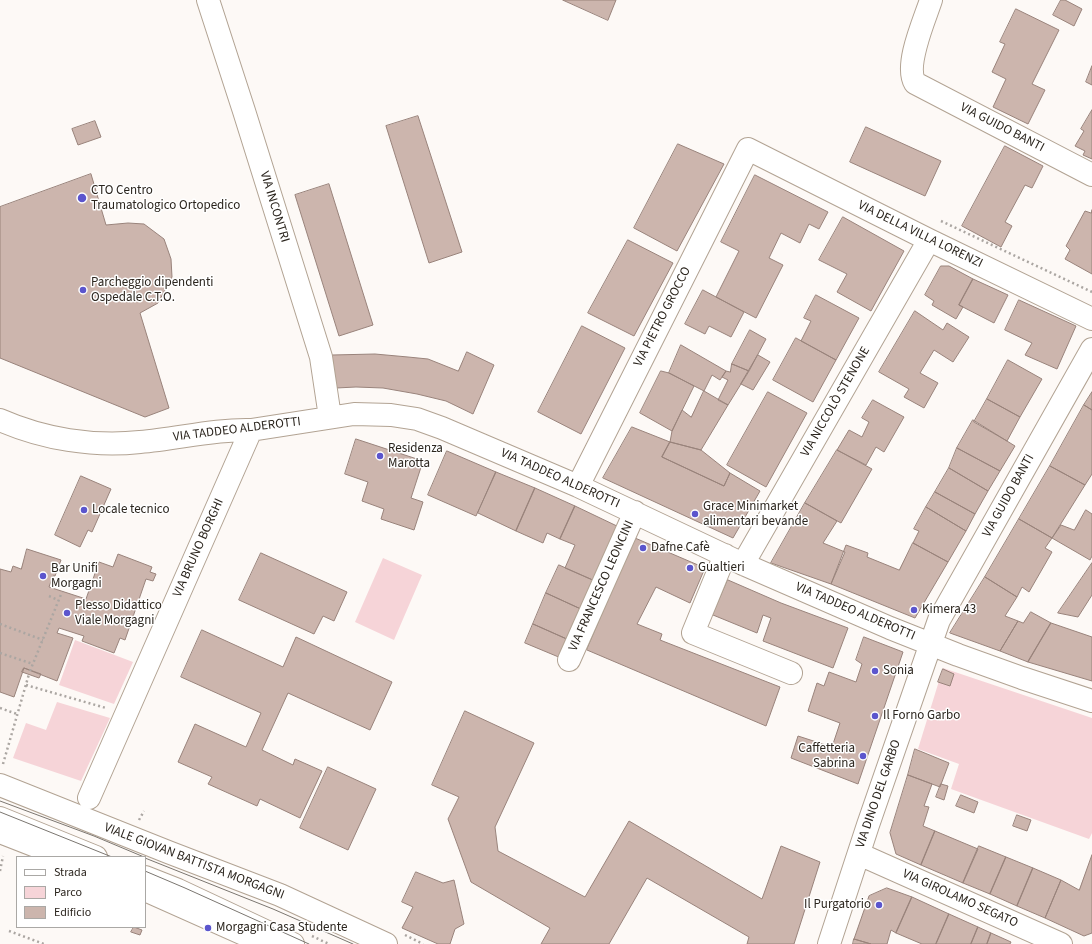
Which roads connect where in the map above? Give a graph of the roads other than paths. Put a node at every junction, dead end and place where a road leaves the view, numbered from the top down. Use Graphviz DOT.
graph roads {
  1 [pos="208,0"];
  2 [pos="931,0"];
  3 [pos="748,149"];
  4 [pos="1092,175"];
  5 [pos="930,240"];
  6 [pos="1092,319"];
  7 [pos="1092,349"];
  8 [pos="330,417"];
  9 [pos="0,420"];
  10 [pos="251,430"];
  11 [pos="578,486"];
  12 [pos="635,512"];
  13 [pos="734,559"];
  14 [pos="930,644"];
  15 [pos="569,660"];
  16 [pos="791,674"];
  17 [pos="1092,701"];
  18 [pos="1,775"];
  19 [pos="89,798"];
  20 [pos="0,818"];
  21 [pos="2,842"];
  22 [pos="859,854"];
  23 [pos="60,856"];
  24 [pos="94,856"];
  25 [pos="146,877"];
  26 [pos="146,890"];
  27 [pos="266,944"];
  28 [pos="292,944"];
  29 [pos="386,944"];
  30 [pos="830,944"];
  31 [pos="1061,944"];
  1 -- 8 [label="street, VIA INCONTRI"];
  2 -- 4 [label="street, VIA GUIDO BANTI"];
  3 -- 5 [label="street, VIA DELLA VILLA LORENZI"];
  3 -- 11 [label="street, VIA PIETRO GROCCO"];
  5 -- 6 [label="street, VIA DELLA VILLA LORENZI"];
  5 -- 13 [label="street, VIA NICCOLÒ STENONE"];
  7 -- 14 [label="street, VIA GUIDO BANTI"];
  8 -- 10 [label="street, VIA TADDEO ALDEROTTI"];
  8 -- 11 [label="street, VIA TADDEO ALDEROTTI"];
  9 -- 10 [label="street, VIA TADDEO ALDEROTTI"];
  10 -- 19 [label="street, VIA BRUNO BORGHI"];
  11 -- 12 [label="street, VIA TADDEO ALDEROTTI"];
  12 -- 13 [label="street, VIA TADDEO ALDEROTTI"];
  12 -- 15 [label="street, VIA FRANCESCO LEONCINI"];
  13 -- 14 [label="street, VIA TADDEO ALDEROTTI"];
  13 -- 16 [label="street, VIA NICCOLÒ STENONE"];
  14 -- 17 [label="street, VIA TADDEO ALDEROTTI"];
  14 -- 22 [label="street, VIA DINO DEL GARBO"];
  18 -- 29 [label="street, VIALE GIOVAN BATTISTA MORGAGNI"];
  20 -- 24 [label="street"];
  21 -- 23 [label="street"];
  22 -- 30 [label="street, VIA DINO DEL GARBO"];
  22 -- 31 [label="street, VIA GIROLAMO SEGATO"];
  25 -- 28 [label="street"];
  26 -- 27 [label="street"];
}
